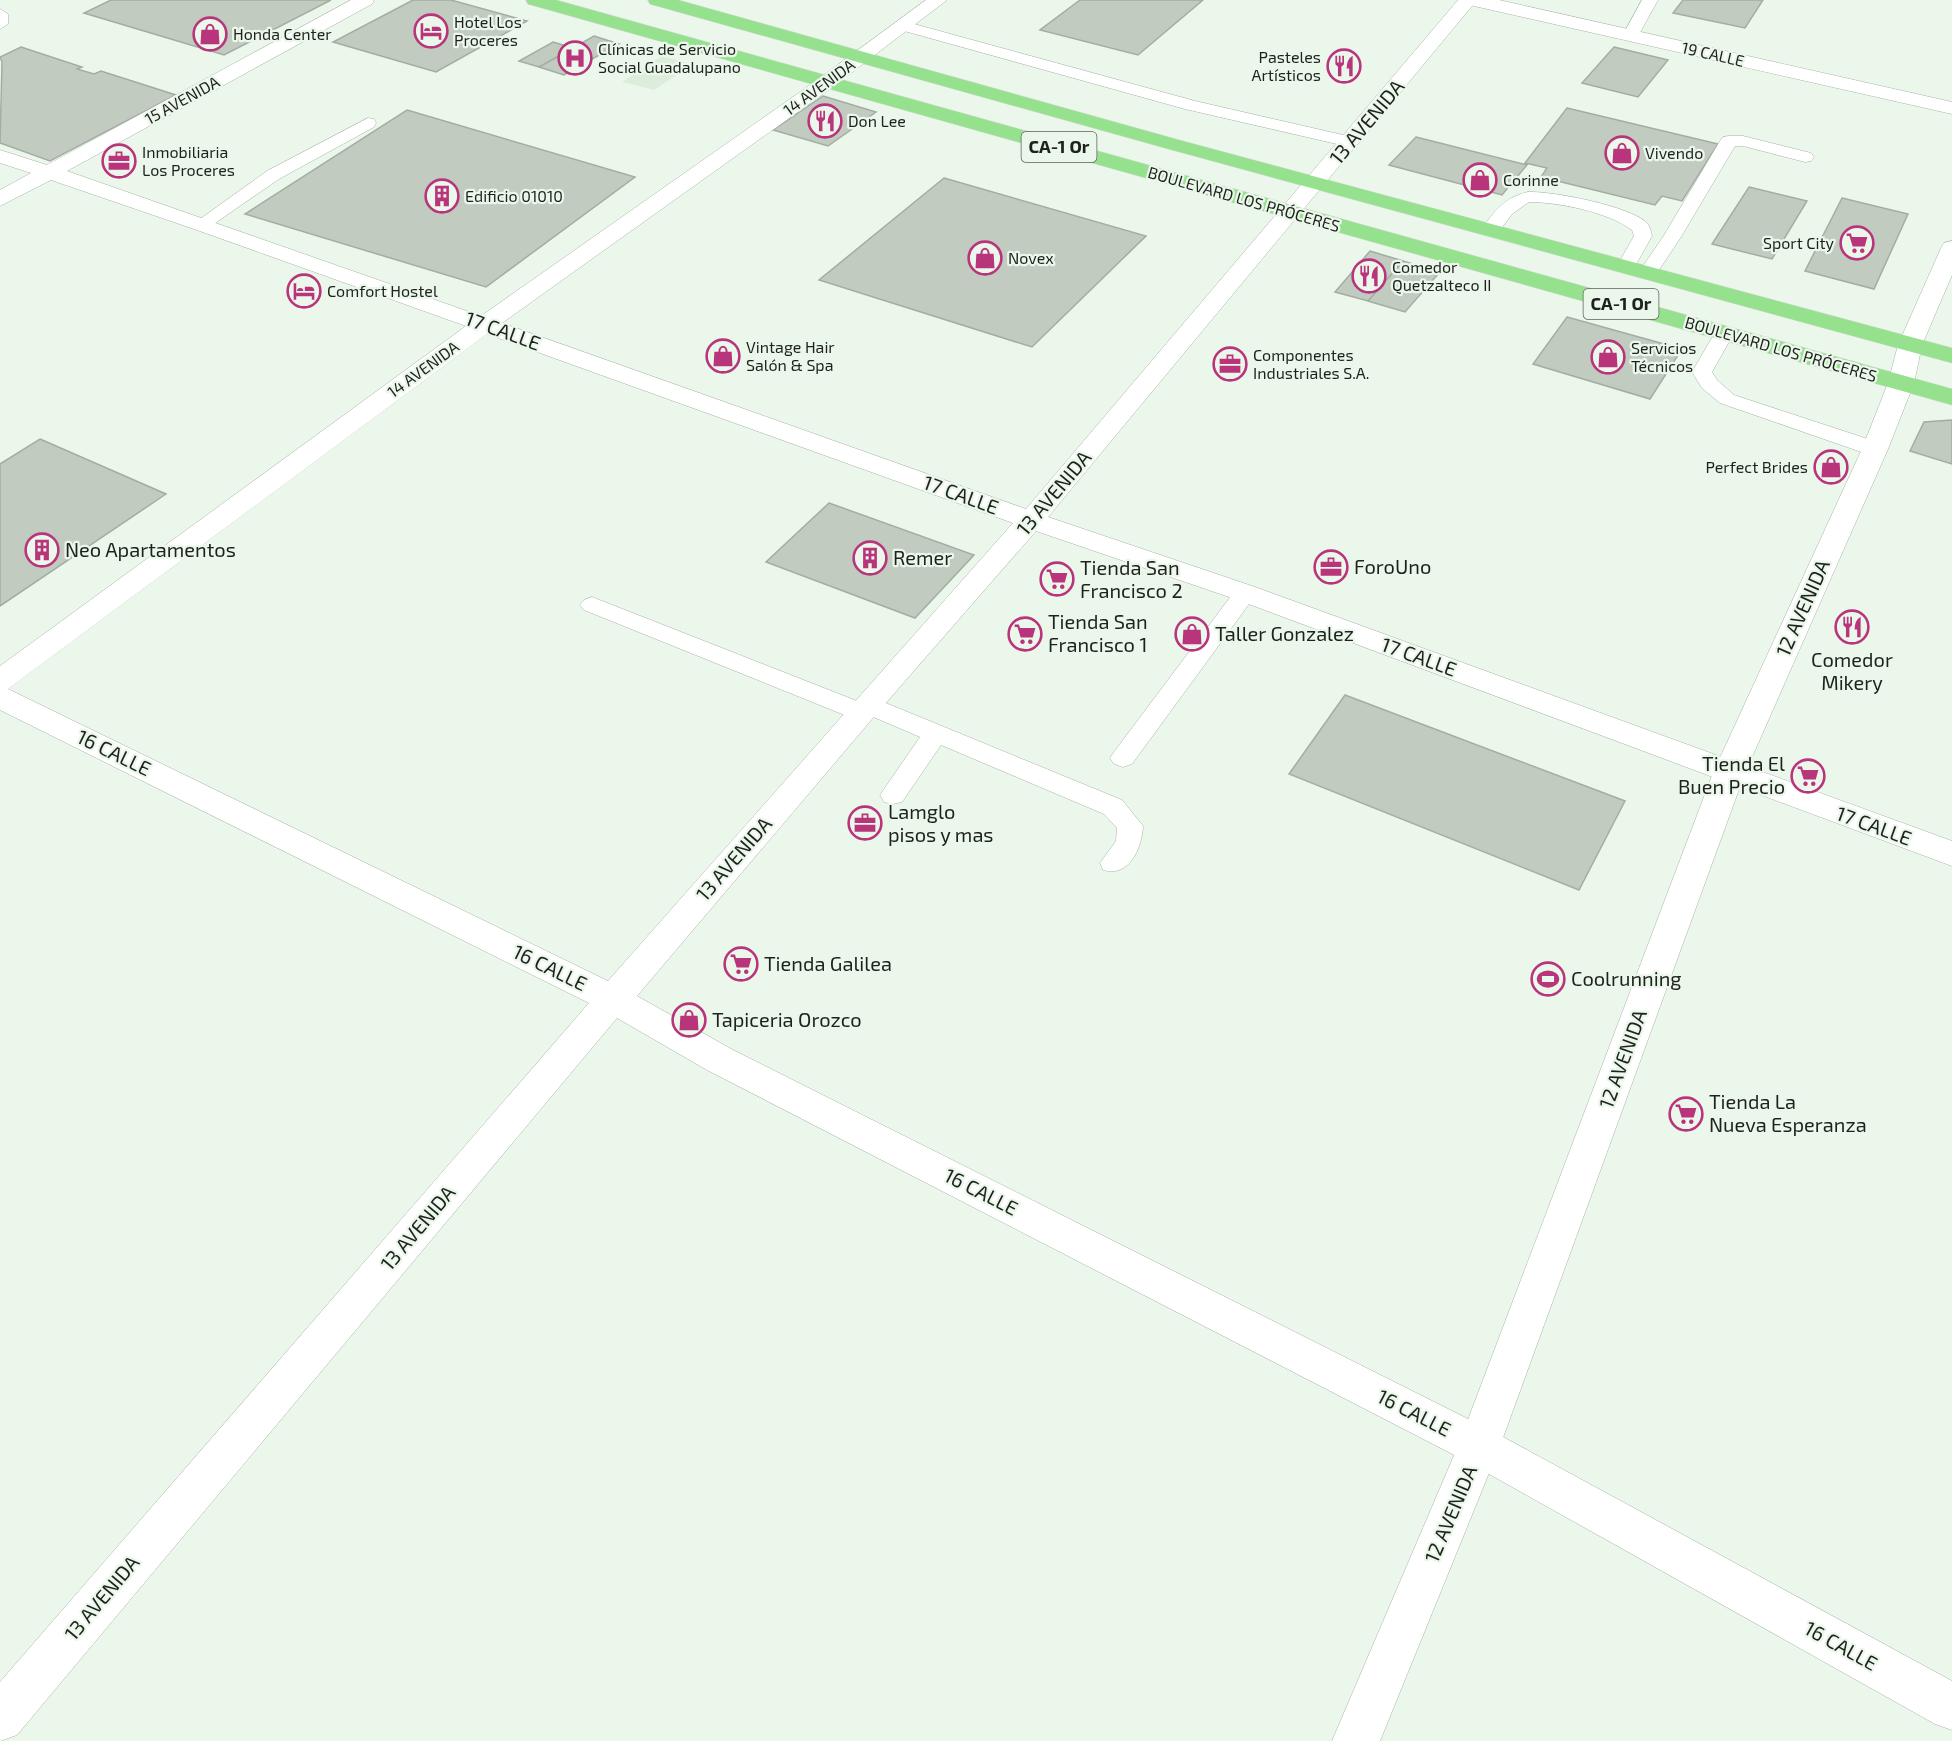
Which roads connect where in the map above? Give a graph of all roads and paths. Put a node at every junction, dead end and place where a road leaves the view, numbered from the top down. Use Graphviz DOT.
graph roads {
  1 [pos="365,0"];
  2 [pos="535,0"];
  3 [pos="657,0"];
  4 [pos="938,0"];
  5 [pos="1468,0"];
  6 [pos="1474,0"];
  7 [pos="1650,0"];
  8 [pos="0,14"];
  9 [pos="0,24"];
  10 [pos="903,26"];
  11 [pos="1631,35"];
  12 [pos="861,57"];
  13 [pos="827,82"];
  14 [pos="1952,108"];
  15 [pos="368,123"];
  16 [pos="1350,142"];
  17 [pos="0,156"];
  18 [pos="1805,157"];
  19 [pos="49,172"];
  20 [pos="1316,183"];
  21 [pos="0,199"];
  22 [pos="1290,212"];
  23 [pos="202,224"];
  24 [pos="1490,230"];
  25 [pos="1952,249"];
  26 [pos="1637,269"];
  27 [pos="485,324"];
  28 [pos="1724,333"];
  29 [pos="1910,345"];
  30 [pos="1952,356"];
  31 [pos="1901,383"];
  32 [pos="1952,397"];
  33 [pos="1875,449"];
  34 [pos="1031,520"];
  35 [pos="1245,593"];
  36 [pos="592,606"];
  37 [pos="0,681"];
  38 [pos="0,697"];
  39 [pos="864,709"];
  40 [pos="936,734"];
  41 [pos="1123,758"];
  42 [pos="1729,773"];
  43 [pos="893,795"];
  44 [pos="1952,854"];
  45 [pos="1113,863"];
  46 [pos="613,999"];
  47 [pos="1479,1446"];
  48 [pos="1952,1707"];
  49 [pos="0,1718"];
  50 [pos="1356,1741"];
  1 -- 19 [label="street, 15 AVENIDA"];
  2 -- 13 [label="highway, BOULEVARD LOS PRÓCERES / CA-1 Or"];
  3 -- 12 [label="highway, BOULEVARD LOS PRÓCERES / CA-1 Or"];
  4 -- 10 [label="street, 14 AVENIDA"];
  5 -- 16 [label="street, 13 AVENIDA"];
  6 -- 11 [label="street, 19 CALLE"];
  7 -- 11 [label="lane"];
  8 -- 9 [label="lane"];
  10 -- 12 [label="street, 14 AVENIDA"];
  10 -- 16 [label="lane"];
  11 -- 14 [label="street, 19 CALLE"];
  12 -- 13 [label="street, 14 AVENIDA"];
  12 -- 20 [label="highway, BOULEVARD LOS PRÓCERES / CA-1 Or"];
  13 -- 22 [label="highway, BOULEVARD LOS PRÓCERES / CA-1 Or"];
  13 -- 27 [label="street, 14 AVENIDA"];
  15 -- 23 [label="lane"];
  16 -- 20 [label="street, 13 AVENIDA"];
  17 -- 19 [label="street, 17 CALLE"];
  18 -- 26 [label="lane"];
  19 -- 21 [label="street, 15 AVENIDA"];
  19 -- 23 [label="street, 17 CALLE"];
  20 -- 22 [label="street, 13 AVENIDA"];
  20 -- 24 [label="highway, BOULEVARD LOS PRÓCERES / CA-1 Or"];
  22 -- 28 [label="highway, BOULEVARD LOS PRÓCERES / CA-1 Or"];
  22 -- 34 [label="street, 13 AVENIDA"];
  23 -- 27 [label="street, 17 CALLE"];
  24 -- 26 [label="highway, BOULEVARD LOS PRÓCERES / CA-1 Or"];
  24 -- 26 [label="lane"];
  25 -- 29 [label="street, 12 AVENIDA"];
  26 -- 29 [label="highway, BOULEVARD LOS PRÓCERES / CA-1 Or"];
  27 -- 34 [label="street, 17 CALLE"];
  27 -- 37 [label="street, 14 AVENIDA"];
  28 -- 31 [label="highway, BOULEVARD LOS PRÓCERES / CA-1 Or"];
  28 -- 33 [label="lane"];
  29 -- 30 [label="highway, BOULEVARD LOS PRÓCERES / CA-1 Or"];
  29 -- 31 [label="street, 12 AVENIDA"];
  31 -- 32 [label="highway, BOULEVARD LOS PRÓCERES / CA-1 Or"];
  31 -- 33 [label="street, 12 AVENIDA"];
  33 -- 42 [label="street, 12 AVENIDA"];
  34 -- 35 [label="street, 17 CALLE"];
  34 -- 39 [label="street, 13 AVENIDA"];
  35 -- 41 [label="lane"];
  35 -- 42 [label="street, 17 CALLE"];
  36 -- 39 [label="lane"];
  38 -- 46 [label="street, 16 CALLE"];
  39 -- 40 [label="lane"];
  39 -- 46 [label="street, 13 AVENIDA"];
  40 -- 43 [label="lane"];
  40 -- 45 [label="lane"];
  42 -- 44 [label="street, 17 CALLE"];
  42 -- 47 [label="street, 12 AVENIDA"];
  46 -- 47 [label="street, 16 CALLE"];
  46 -- 49 [label="street, 13 AVENIDA"];
  47 -- 48 [label="street, 16 CALLE"];
  47 -- 50 [label="street, 12 AVENIDA"];
}
